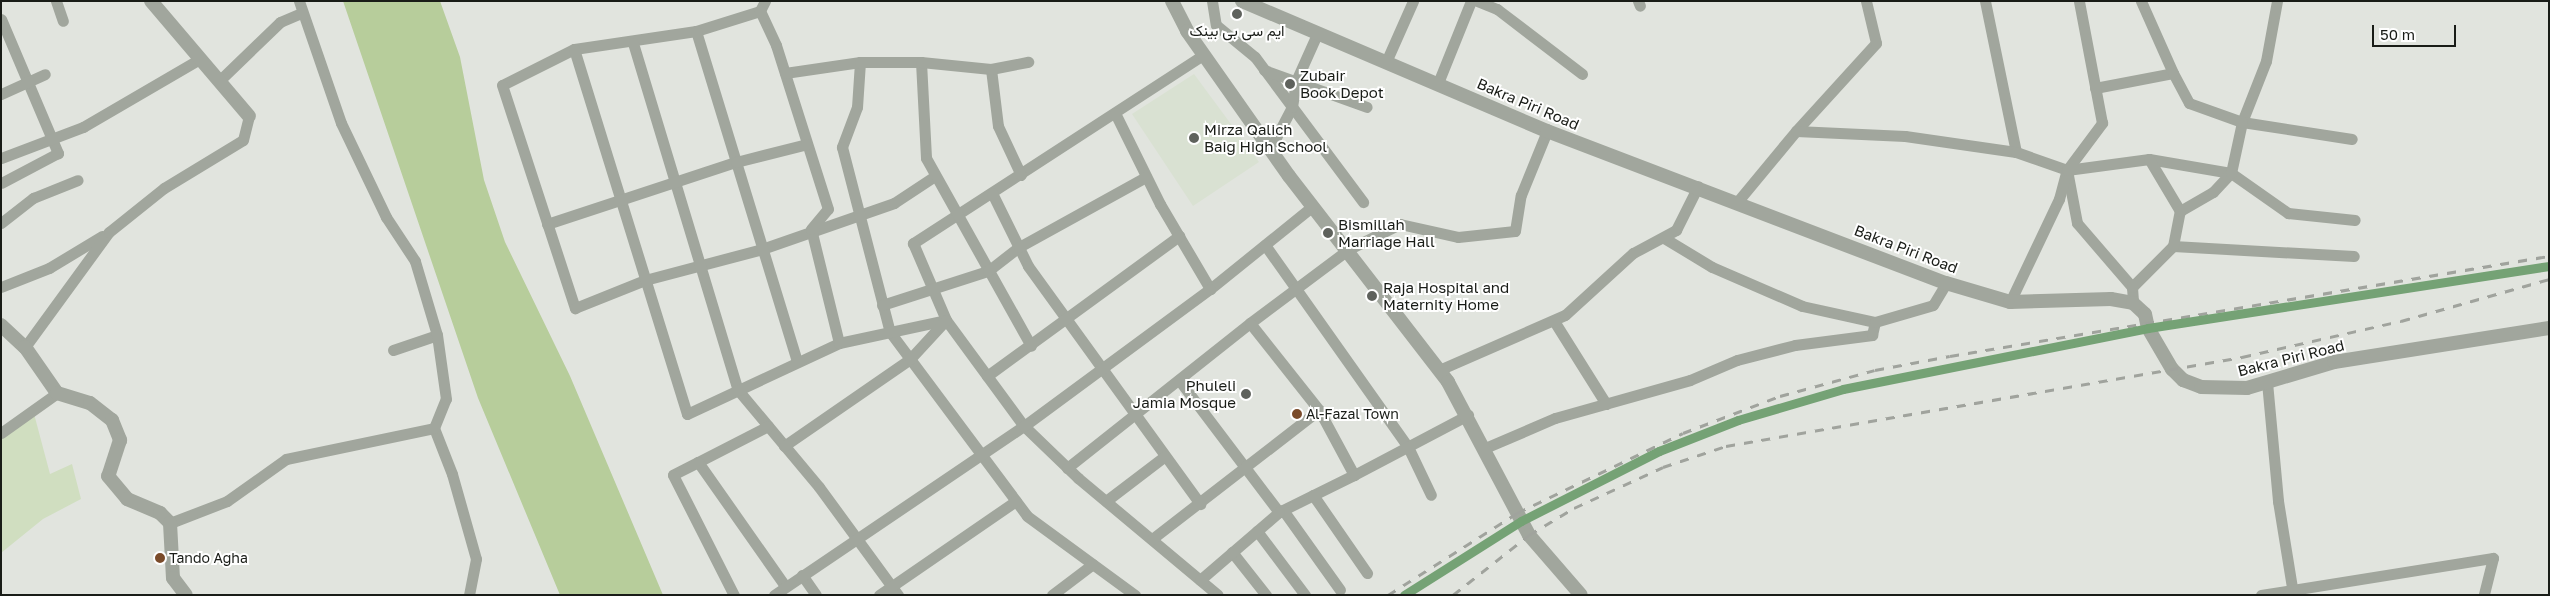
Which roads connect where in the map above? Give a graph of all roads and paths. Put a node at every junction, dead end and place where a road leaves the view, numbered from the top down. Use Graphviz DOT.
graph roads {
  1 [pos="56,1"];
  2 [pos="152,1"];
  3 [pos="1172,1"];
  4 [pos="1212,1"];
  5 [pos="1242,1"];
  6 [pos="1413,1"];
  7 [pos="1470,1"];
  8 [pos="1477,1"];
  9 [pos="1866,1"];
  10 [pos="1985,1"];
  11 [pos="2079,1"];
  12 [pos="2140,1"];
  13 [pos="2277,1"];
  14 [pos="763,6"];
  15 [pos="1267,6"];
  16 [pos="300,7"];
  17 [pos="63,21"];
  18 [pos="2,22"];
  19 [pos="696,31"];
  20 [pos="1317,34"];
  21 [pos="633,43"];
  22 [pos="574,49"];
  23 [pos="1203,55"];
  24 [pos="200,59"];
  25 [pos="860,62"];
  26 [pos="921,62"];
  27 [pos="1028,62"];
  28 [pos="1386,62"];
  29 [pos="991,69"];
  30 [pos="1264,70"];
  31 [pos="785,73"];
  32 [pos="2173,73"];
  33 [pos="45,74"];
  34 [pos="1582,74"];
  35 [pos="219,81"];
  36 [pos="1296,81"];
  37 [pos="27,82"];
  38 [pos="1438,83"];
  39 [pos="2095,88"];
  40 [pos="1,94"];
  41 [pos="1292,107"];
  42 [pos="1367,107"];
  43 [pos="1115,113"];
  44 [pos="249,116"];
  45 [pos="2242,122"];
  46 [pos="1547,131"];
  47 [pos="1796,131"];
  48 [pos="53,137"];
  49 [pos="2352,139"];
  50 [pos="807,144"];
  51 [pos="1270,150"];
  52 [pos="2016,152"];
  53 [pos="1,158"];
  54 [pos="2149,159"];
  55 [pos="736,162"];
  56 [pos="2066,170"];
  57 [pos="2231,173"];
  58 [pos="1021,175"];
  59 [pos="935,176"];
  60 [pos="1146,177"];
  61 [pos="78,180"];
  62 [pos="1,183"];
  63 [pos="676,184"];
  64 [pos="1698,186"];
  65 [pos="992,193"];
  66 [pos="620,200"];
  67 [pos="1738,201"];
  68 [pos="1363,202"];
  69 [pos="1314,206"];
  70 [pos="2180,210"];
  71 [pos="859,215"];
  72 [pos="956,216"];
  73 [pos="2354,220"];
  74 [pos="1,222"];
  75 [pos="547,224"];
  76 [pos="811,229"];
  77 [pos="108,232"];
  78 [pos="1179,236"];
  79 [pos="1664,238"];
  80 [pos="1265,245"];
  81 [pos="2173,246"];
  82 [pos="1019,247"];
  83 [pos="762,249"];
  84 [pos="1349,249"];
  85 [pos="2354,256"];
  86 [pos="700,265"];
  87 [pos="988,271"];
  88 [pos="645,280"];
  89 [pos="1946,283"];
  90 [pos="932,286"];
  91 [pos="1,287"];
  92 [pos="2132,287"];
  93 [pos="1210,289"];
  94 [pos="1296,291"];
  95 [pos="2010,302"];
  96 [pos="2133,303"];
  97 [pos="882,305"];
  98 [pos="946,320"];
  99 [pos="1067,321"];
  100 [pos="1554,321"];
  101 [pos="1875,322"];
  102 [pos="1250,324"];
  103 [pos="1,325"];
  104 [pos="2549,328"];
  105 [pos="890,332"];
  106 [pos="437,335"];
  107 [pos="839,343"];
  108 [pos="1031,346"];
  109 [pos="25,347"];
  110 [pos="393,350"];
  111 [pos="910,359"];
  112 [pos="797,362"];
  113 [pos="1101,368"];
  114 [pos="1439,370"];
  115 [pos="987,376"];
  116 [pos="1179,380"];
  117 [pos="2267,382"];
  118 [pos="738,390"];
  119 [pos="57,393"];
  120 [pos="1606,404"];
  121 [pos="1319,410"];
  122 [pos="1135,414"];
  123 [pos="1468,415"];
  124 [pos="768,426"];
  125 [pos="1024,426"];
  126 [pos="434,428"];
  127 [pos="1,433"];
  128 [pos="784,446"];
  129 [pos="1408,447"];
  130 [pos="1486,448"];
  131 [pos="980,452"];
  132 [pos="1165,456"];
  133 [pos="698,462"];
  134 [pos="1248,467"];
  135 [pos="1068,468"];
  136 [pos="1354,475"];
  137 [pos="1313,495"];
  138 [pos="1430,495"];
  139 [pos="1016,501"];
  140 [pos="1106,501"];
  141 [pos="1200,504"];
  142 [pos="1281,511"];
  143 [pos="170,523"];
  144 [pos="1257,531"];
  145 [pos="855,536"];
  146 [pos="1152,539"];
  147 [pos="1232,552"];
  148 [pos="1093,564"];
  149 [pos="1367,573"];
  150 [pos="802,574"];
  151 [pos="1200,580"];
  152 [pos="785,586"];
  153 [pos="1340,590"];
  154 [pos="895,591"];
  155 [pos="2293,591"];
  156 [pos="186,595"];
  157 [pos="469,595"];
  158 [pos="734,595"];
  159 [pos="774,595"];
  160 [pos="816,595"];
  161 [pos="880,595"];
  162 [pos="1052,595"];
  163 [pos="1134,595"];
  164 [pos="1218,595"];
  165 [pos="1266,595"];
  166 [pos="1305,595"];
  167 [pos="1581,595"];
  168 [pos="2261,595"];
  169 [pos="2484,595"];
  1 -- 17 [label="street"];
  2 -- 24 [label="street"];
  3 -- 23 [label="street"];
  4 -- 30 [label="street"];
  5 -- 15 [label="street, Bakra Piri Road"];
  6 -- 28 [label="street"];
  7 -- 38 [label="street"];
  8 -- 34 [label="street"];
  9 -- 47 [label="street"];
  10 -- 52 [label="street"];
  11 -- 39 [label="street"];
  12 -- 32 [label="street"];
  13 -- 45 [label="street"];
  14 -- 19 [label="street"];
  14 -- 31 [label="street"];
  15 -- 20 [label="street, Bakra Piri Road"];
  16 -- 35 [label="street"];
  16 -- 106 [label="street"];
  18 -- 37 [label="street"];
  19 -- 21 [label="street"];
  19 -- 55 [label="street"];
  20 -- 28 [label="street, Bakra Piri Road"];
  20 -- 36 [label="street"];
  21 -- 22 [label="street"];
  21 -- 63 [label="street"];
  22 -- 66 [label="street"];
  22 -- 75 [label="street"];
  23 -- 43 [label="street"];
  23 -- 51 [label="street"];
  24 -- 35 [label="street"];
  24 -- 48 [label="street"];
  25 -- 26 [label="street"];
  25 -- 31 [label="street"];
  25 -- 71 [label="street"];
  26 -- 29 [label="street"];
  26 -- 59 [label="street"];
  27 -- 29 [label="street"];
  28 -- 38 [label="street, Bakra Piri Road"];
  29 -- 58 [label="street"];
  30 -- 36 [label="street"];
  30 -- 41 [label="street"];
  31 -- 50 [label="street"];
  32 -- 39 [label="street"];
  32 -- 45 [label="street"];
  33 -- 37 [label="street"];
  35 -- 44 [label="street"];
  36 -- 41 [label="street"];
  36 -- 42 [label="street"];
  37 -- 40 [label="street"];
  37 -- 48 [label="street"];
  38 -- 46 [label="street, Bakra Piri Road"];
  39 -- 56 [label="street"];
  41 -- 51 [label="street"];
  41 -- 68 [label="street"];
  43 -- 58 [label="street"];
  43 -- 60 [label="street"];
  44 -- 77 [label="street"];
  45 -- 49 [label="street"];
  45 -- 57 [label="street"];
  46 -- 64 [label="street, Bakra Piri Road"];
  46 -- 84 [label="street"];
  47 -- 52 [label="street"];
  47 -- 67 [label="street"];
  48 -- 53 [label="street"];
  48 -- 62 [label="street"];
  50 -- 55 [label="street"];
  50 -- 76 [label="street"];
  51 -- 69 [label="street"];
  52 -- 56 [label="street"];
  54 -- 56 [label="street"];
  54 -- 57 [label="street"];
  54 -- 70 [label="street"];
  55 -- 63 [label="street"];
  55 -- 83 [label="street"];
  56 -- 92 [label="street"];
  56 -- 95 [label="street"];
  57 -- 70 [label="street"];
  57 -- 73 [label="street"];
  58 -- 65 [label="street"];
  59 -- 71 [label="street"];
  59 -- 72 [label="street"];
  60 -- 78 [label="street"];
  60 -- 82 [label="street"];
  61 -- 74 [label="street"];
  63 -- 66 [label="street"];
  63 -- 86 [label="street"];
  64 -- 67 [label="street, Bakra Piri Road"];
  64 -- 79 [label="street"];
  65 -- 72 [label="street"];
  65 -- 82 [label="street"];
  66 -- 75 [label="street"];
  66 -- 88 [label="street"];
  67 -- 89 [label="street, Bakra Piri Road"];
  69 -- 80 [label="street"];
  69 -- 84 [label="street"];
  70 -- 81 [label="street"];
  71 -- 76 [label="street"];
  71 -- 97 [label="street"];
  72 -- 87 [label="street"];
  72 -- 90 [label="street"];
  75 -- 88 [label="street"];
  76 -- 83 [label="street"];
  76 -- 107 [label="street"];
  77 -- 91 [label="street"];
  77 -- 109 [label="street"];
  78 -- 93 [label="street"];
  78 -- 99 [label="street"];
  79 -- 100 [label="street"];
  79 -- 101 [label="street"];
  80 -- 93 [label="street"];
  80 -- 94 [label="street"];
  81 -- 85 [label="street"];
  81 -- 92 [label="street"];
  82 -- 87 [label="street"];
  82 -- 99 [label="street"];
  83 -- 86 [label="street"];
  83 -- 112 [label="street"];
  84 -- 94 [label="street"];
  84 -- 114 [label="street"];
  86 -- 88 [label="street"];
  86 -- 118 [label="street"];
  87 -- 90 [label="street"];
  87 -- 108 [label="street"];
  88 -- 118 [label="street"];
  89 -- 95 [label="street, Bakra Piri Road"];
  89 -- 101 [label="street"];
  90 -- 97 [label="street"];
  90 -- 98 [label="street"];
  92 -- 96 [label="street"];
  93 -- 113 [label="street"];
  94 -- 102 [label="street"];
  94 -- 129 [label="street"];
  95 -- 96 [label="street, Bakra Piri Road"];
  96 -- 117 [label="street, Bakra Piri Road"];
  97 -- 105 [label="street"];
  98 -- 105 [label="street"];
  98 -- 111 [label="street"];
  98 -- 115 [label="street"];
  99 -- 108 [label="street"];
  99 -- 113 [label="street"];
  100 -- 114 [label="street"];
  100 -- 120 [label="street"];
  101 -- 120 [label="street"];
  102 -- 116 [label="street"];
  102 -- 121 [label="street"];
  103 -- 109 [label="street"];
  104 -- 117 [label="street, Bakra Piri Road"];
  105 -- 107 [label="street"];
  105 -- 111 [label="street"];
  106 -- 110 [label="street"];
  106 -- 126 [label="street"];
  107 -- 112 [label="street"];
  108 -- 115 [label="street"];
  109 -- 119 [label="street"];
  111 -- 128 [label="street"];
  111 -- 131 [label="street"];
  112 -- 118 [label="street"];
  113 -- 122 [label="street"];
  113 -- 125 [label="street"];
  114 -- 123 [label="street"];
  115 -- 125 [label="street"];
  116 -- 122 [label="street"];
  116 -- 134 [label="street"];
  117 -- 155 [label="street"];
  118 -- 124 [label="street"];
  119 -- 127 [label="street"];
  119 -- 143 [label="street"];
  120 -- 130 [label="street"];
  121 -- 134 [label="street"];
  121 -- 136 [label="street"];
  122 -- 132 [label="street"];
  122 -- 135 [label="street"];
  123 -- 129 [label="street"];
  123 -- 130 [label="street"];
  124 -- 128 [label="street"];
  124 -- 133 [label="street"];
  125 -- 131 [label="street"];
  125 -- 135 [label="street"];
  126 -- 143 [label="street"];
  126 -- 157 [label="street"];
  128 -- 145 [label="street"];
  129 -- 136 [label="street"];
  129 -- 138 [label="street"];
  130 -- 167 [label="street"];
  131 -- 139 [label="street"];
  131 -- 145 [label="street"];
  132 -- 140 [label="street"];
  132 -- 141 [label="street"];
  133 -- 152 [label="street"];
  133 -- 158 [label="street"];
  134 -- 141 [label="street"];
  134 -- 142 [label="street"];
  135 -- 140 [label="street"];
  136 -- 137 [label="street"];
  137 -- 142 [label="street"];
  137 -- 149 [label="street"];
  139 -- 148 [label="street"];
  139 -- 154 [label="street"];
  140 -- 146 [label="street"];
  141 -- 146 [label="street"];
  142 -- 144 [label="street"];
  142 -- 153 [label="street"];
  143 -- 156 [label="street"];
  144 -- 147 [label="street"];
  144 -- 166 [label="street"];
  145 -- 150 [label="street"];
  145 -- 154 [label="street"];
  146 -- 151 [label="street"];
  147 -- 151 [label="street"];
  147 -- 165 [label="street"];
  148 -- 162 [label="street"];
  148 -- 163 [label="street"];
  150 -- 152 [label="street"];
  150 -- 160 [label="street"];
  151 -- 164 [label="street"];
  152 -- 159 [label="street"];
  154 -- 161 [label="street"];
  155 -- 168 [label="street"];
  155 -- 169 [label="street"];
}
